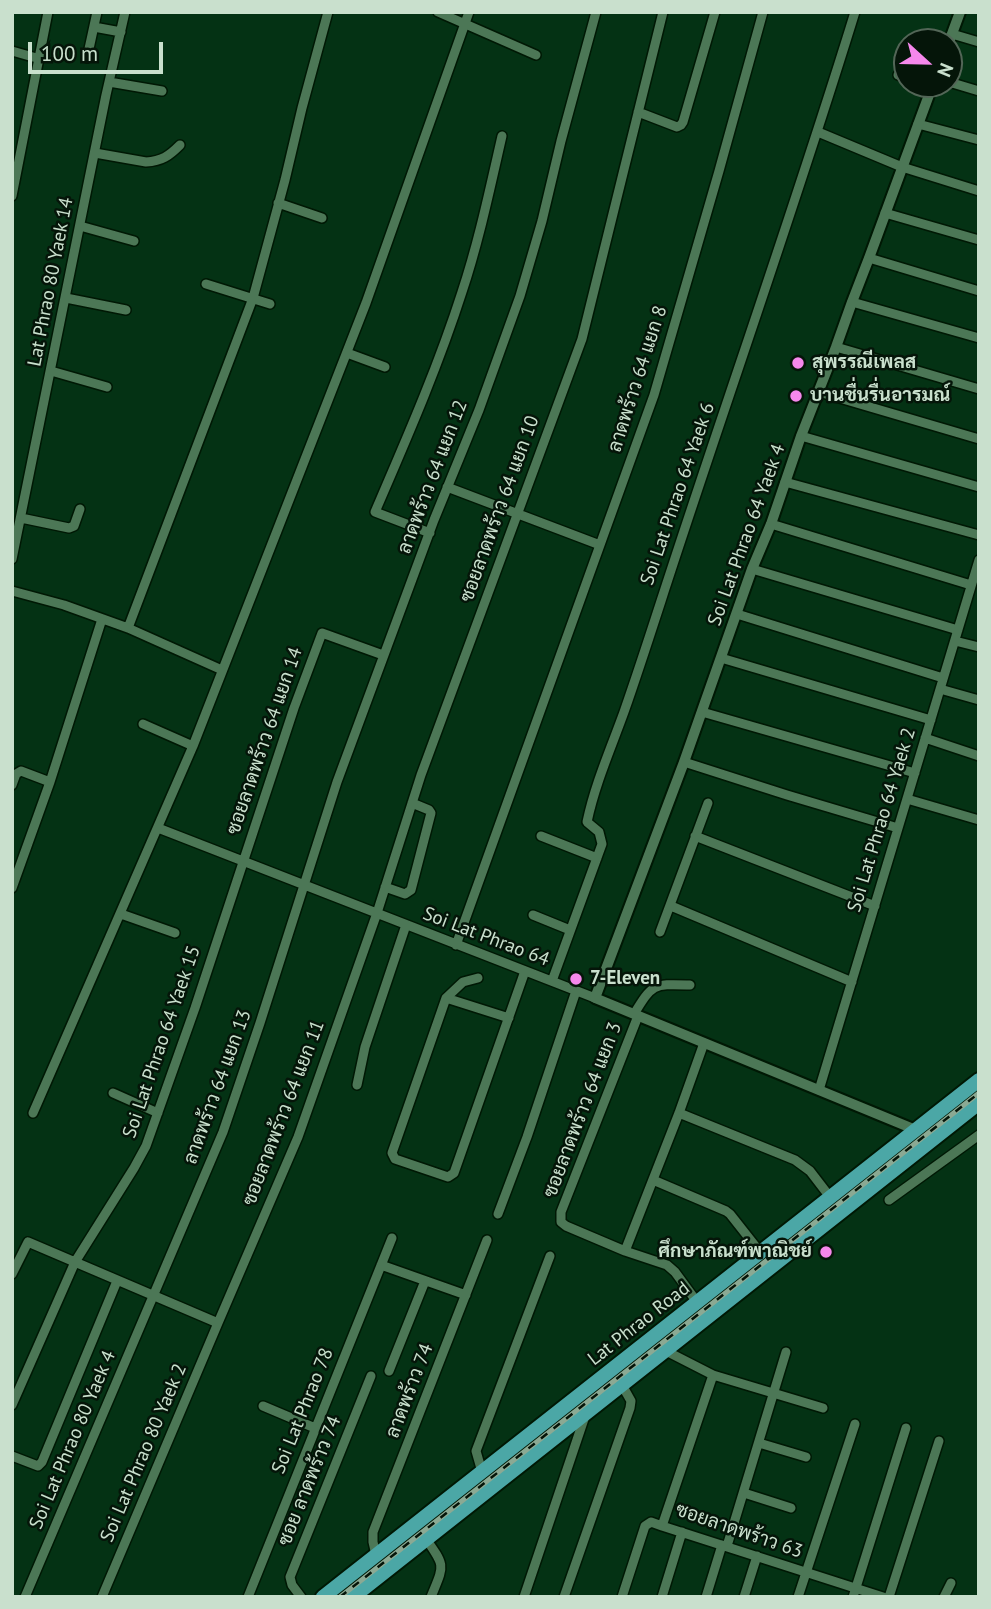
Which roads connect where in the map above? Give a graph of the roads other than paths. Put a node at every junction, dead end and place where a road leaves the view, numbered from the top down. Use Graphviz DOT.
graph roads {
  1 [pos="48,12"];
  2 [pos="97,12"];
  3 [pos="125,12"];
  4 [pos="328,12"];
  5 [pos="438,12"];
  6 [pos="469,12"];
  7 [pos="596,12"];
  8 [pos="663,12"];
  9 [pos="715,12"];
  10 [pos="763,12"];
  11 [pos="855,12"];
  12 [pos="465,23"];
  13 [pos="94,27"];
  14 [pos="121,32"];
  15 [pos="12,51"];
  16 [pos="536,55"];
  17 [pos="87,58"];
  18 [pos="40,59"];
  19 [pos="109,82"];
  20 [pos="162,91"];
  21 [pos="926,98"];
  22 [pos="638,112"];
  23 [pos="918,124"];
  24 [pos="818,132"];
  25 [pos="502,136"];
  26 [pos="979,141"];
  27 [pos="180,145"];
  28 [pos="95,153"];
  29 [pos="902,167"];
  30 [pos="979,191"];
  31 [pos="12,196"];
  32 [pos="278,203"];
  33 [pos="885,212"];
  34 [pos="323,218"];
  35 [pos="80,226"];
  36 [pos="979,240"];
  37 [pos="134,241"];
  38 [pos="869,258"];
  39 [pos="206,284"];
  40 [pos="979,291"];
  41 [pos="66,298"];
  42 [pos="253,298"];
  43 [pos="852,302"];
  44 [pos="271,303"];
  45 [pos="126,310"];
  46 [pos="979,338"];
  47 [pos="836,348"];
  48 [pos="347,353"];
  49 [pos="384,368"];
  50 [pos="51,371"];
  51 [pos="107,387"];
  52 [pos="979,389"];
  53 [pos="819,392"];
  54 [pos="801,436"];
  55 [pos="979,439"];
  56 [pos="785,482"];
  57 [pos="447,487"];
  58 [pos="979,487"];
  59 [pos="80,509"];
  60 [pos="517,513"];
  61 [pos="20,518"];
  62 [pos="771,524"];
  63 [pos="429,533"];
  64 [pos="979,535"];
  65 [pos="600,545"];
  66 [pos="12,559"];
  67 [pos="979,560"];
  68 [pos="752,569"];
  69 [pos="973,589"];
  70 [pos="12,591"];
  71 [pos="737,614"];
  72 [pos="102,618"];
  73 [pos="128,628"];
  74 [pos="958,630"];
  75 [pos="954,641"];
  76 [pos="979,648"];
  77 [pos="383,655"];
  78 [pos="721,658"];
  79 [pos="222,670"];
  80 [pos="943,678"];
  81 [pos="940,689"];
  82 [pos="979,700"];
  83 [pos="702,712"];
  84 [pos="931,720"];
  85 [pos="143,724"];
  86 [pos="925,738"];
  87 [pos="193,746"];
  88 [pos="979,756"];
  89 [pos="684,762"];
  90 [pos="915,773"];
  91 [pos="50,782"];
  92 [pos="12,785"];
  93 [pos="907,799"];
  94 [pos="412,803"];
  95 [pos="708,803"];
  96 [pos="979,820"];
  97 [pos="158,828"];
  98 [pos="898,828"];
  99 [pos="541,836"];
  100 [pos="695,836"];
  101 [pos="597,858"];
  102 [pos="242,861"];
  103 [pos="304,886"];
  104 [pos="385,887"];
  105 [pos="12,888"];
  106 [pos="671,906"];
  107 [pos="875,906"];
  108 [pos="377,913"];
  109 [pos="121,914"];
  110 [pos="533,915"];
  111 [pos="407,925"];
  112 [pos="570,930"];
  113 [pos="660,932"];
  114 [pos="175,933"];
  115 [pos="456,945"];
  116 [pos="525,971"];
  117 [pos="478,978"];
  118 [pos="552,981"];
  119 [pos="852,982"];
  120 [pos="690,985"];
  121 [pos="576,991"];
  122 [pos="446,998"];
  123 [pos="595,998"];
  124 [pos="636,1015"];
  125 [pos="509,1018"];
  126 [pos="704,1043"];
  127 [pos="979,1080"];
  128 [pos="357,1085"];
  129 [pos="819,1090"];
  130 [pos="113,1093"];
  131 [pos="979,1103"];
  132 [pos="33,1113"];
  133 [pos="158,1113"];
  134 [pos="679,1113"];
  135 [pos="916,1130"];
  136 [pos="979,1135"];
  137 [pos="928,1143"];
  138 [pos="653,1180"];
  139 [pos="830,1198"];
  140 [pos="889,1200"];
  141 [pos="498,1214"];
  142 [pos="392,1238"];
  143 [pos="487,1240"];
  144 [pos="625,1251"];
  145 [pos="760,1252"];
  146 [pos="550,1256"];
  147 [pos="75,1262"];
  148 [pos="381,1265"];
  149 [pos="12,1274"];
  150 [pos="117,1280"];
  151 [pos="425,1281"];
  152 [pos="466,1295"];
  153 [pos="152,1296"];
  154 [pos="697,1302"];
  155 [pos="218,1323"];
  156 [pos="666,1350"];
  157 [pos="786,1352"];
  158 [pos="389,1371"];
  159 [pos="713,1375"];
  160 [pos="371,1376"];
  161 [pos="622,1385"];
  162 [pos="773,1393"];
  163 [pos="12,1405"];
  164 [pos="263,1406"];
  165 [pos="823,1408"];
  166 [pos="587,1413"];
  167 [pos="855,1424"];
  168 [pos="316,1428"];
  169 [pos="906,1428"];
  170 [pos="939,1441"];
  171 [pos="759,1443"];
  172 [pos="12,1456"];
  173 [pos="806,1457"];
  174 [pos="482,1472"];
  175 [pos="744,1493"];
  176 [pos="791,1508"];
  177 [pos="662,1525"];
  178 [pos="682,1532"];
  179 [pos="426,1539"];
  180 [pos="394,1541"];
  181 [pos="724,1546"];
  182 [pos="376,1555"];
  183 [pos="404,1556"];
  184 [pos="757,1556"];
  185 [pos="806,1572"];
  186 [pos="951,1583"];
  187 [pos="855,1593"];
  188 [pos="25,1597"];
  189 [pos="102,1597"];
  190 [pos="248,1597"];
  191 [pos="301,1597"];
  192 [pos="323,1597"];
  193 [pos="353,1597"];
  194 [pos="432,1597"];
  195 [pos="524,1597"];
  196 [pos="564,1597"];
  197 [pos="622,1597"];
  198 [pos="662,1597"];
  199 [pos="706,1597"];
  200 [pos="744,1597"];
  201 [pos="798,1597"];
  202 [pos="883,1597"];
  203 [pos="890,1597"];
  204 [pos="944,1597"];
  1 -- 18 [label="street"];
  2 -- 13 [label="street"];
  3 -- 14 [label="street, Lat Phrao 80 Yaek 14"];
  4 -- 32 [label="street"];
  5 -- 12 [label="street"];
  6 -- 12 [label="street"];
  7 -- 57 [label="street, ลาดพร้าว 64 แยก 12"];
  8 -- 22 [label="street, ซอยลาดพร้าว 64 แยก 10"];
  9 -- 22 [label="street"];
  10 -- 65 [label="street, ลาดพร้าว 64 แยก 8"];
  11 -- 24 [label="street, Soi Lat Phrao 64 Yaek 6"];
  12 -- 16 [label="street"];
  12 -- 48 [label="street"];
  13 -- 14 [label="street"];
  13 -- 17 [label="street"];
  14 -- 19 [label="street, Lat Phrao 80 Yaek 14"];
  15 -- 18 [label="street"];
  18 -- 31 [label="street"];
  19 -- 20 [label="street"];
  19 -- 28 [label="street, Lat Phrao 80 Yaek 14"];
  21 -- 23 [label="street, Soi Lat Phrao 64 Yaek 4"];
  22 -- 60 [label="street, ซอยลาดพร้าว 64 แยก 10"];
  23 -- 26 [label="street"];
  23 -- 29 [label="street, Soi Lat Phrao 64 Yaek 4"];
  24 -- 29 [label="street"];
  24 -- 101 [label="street, Soi Lat Phrao 64 Yaek 6"];
  25 -- 63 [label="street"];
  27 -- 28 [label="street"];
  28 -- 35 [label="street, Lat Phrao 80 Yaek 14"];
  29 -- 30 [label="street"];
  29 -- 33 [label="street, Soi Lat Phrao 64 Yaek 4"];
  32 -- 34 [label="street"];
  32 -- 42 [label="street"];
  33 -- 36 [label="street"];
  33 -- 38 [label="street, Soi Lat Phrao 64 Yaek 4"];
  35 -- 37 [label="street"];
  35 -- 41 [label="street, Lat Phrao 80 Yaek 14"];
  38 -- 40 [label="street"];
  38 -- 43 [label="street, Soi Lat Phrao 64 Yaek 4"];
  39 -- 42 [label="street"];
  41 -- 45 [label="street"];
  41 -- 50 [label="street, Lat Phrao 80 Yaek 14"];
  42 -- 44 [label="street"];
  42 -- 73 [label="street"];
  43 -- 46 [label="street"];
  43 -- 47 [label="street, Soi Lat Phrao 64 Yaek 4"];
  47 -- 52 [label="street"];
  47 -- 53 [label="street, Soi Lat Phrao 64 Yaek 4"];
  48 -- 49 [label="street"];
  48 -- 79 [label="street"];
  50 -- 51 [label="street"];
  50 -- 61 [label="street, Lat Phrao 80 Yaek 14"];
  53 -- 54 [label="street, Soi Lat Phrao 64 Yaek 4"];
  53 -- 55 [label="street"];
  54 -- 56 [label="street, Soi Lat Phrao 64 Yaek 4"];
  54 -- 58 [label="street"];
  56 -- 62 [label="street, Soi Lat Phrao 64 Yaek 4"];
  56 -- 64 [label="street"];
  57 -- 60 [label="street"];
  57 -- 63 [label="street, ลาดพร้าว 64 แยก 12"];
  59 -- 61 [label="street"];
  60 -- 65 [label="street"];
  60 -- 94 [label="street, ซอยลาดพร้าว 64 แยก 10"];
  61 -- 66 [label="street, Lat Phrao 80 Yaek 14"];
  62 -- 68 [label="street, Soi Lat Phrao 64 Yaek 4"];
  62 -- 69 [label="street"];
  63 -- 77 [label="street, ลาดพร้าว 64 แยก 12"];
  65 -- 115 [label="street, ลาดพร้าว 64 แยก 8"];
  67 -- 69 [label="street, Soi Lat Phrao 64 Yaek 2"];
  68 -- 71 [label="street, Soi Lat Phrao 64 Yaek 4"];
  68 -- 74 [label="street"];
  69 -- 74 [label="street, Soi Lat Phrao 64 Yaek 2"];
  70 -- 72 [label="street"];
  71 -- 78 [label="street, Soi Lat Phrao 64 Yaek 4"];
  71 -- 80 [label="street"];
  72 -- 73 [label="street"];
  72 -- 91 [label="street"];
  73 -- 79 [label="street"];
  74 -- 75 [label="street, Soi Lat Phrao 64 Yaek 2"];
  75 -- 76 [label="street"];
  75 -- 80 [label="street, Soi Lat Phrao 64 Yaek 2"];
  77 -- 102 [label="street, ซอยลาดพร้าว 64 แยก 14"];
  77 -- 103 [label="street, ลาดพร้าว 64 แยก 12"];
  78 -- 83 [label="street, Soi Lat Phrao 64 Yaek 4"];
  78 -- 84 [label="street"];
  79 -- 87 [label="street"];
  80 -- 81 [label="street, Soi Lat Phrao 64 Yaek 2"];
  81 -- 82 [label="street"];
  81 -- 84 [label="street, Soi Lat Phrao 64 Yaek 2"];
  83 -- 89 [label="street, Soi Lat Phrao 64 Yaek 4"];
  83 -- 90 [label="street"];
  84 -- 86 [label="street, Soi Lat Phrao 64 Yaek 2"];
  85 -- 87 [label="street"];
  86 -- 88 [label="street"];
  86 -- 90 [label="street, Soi Lat Phrao 64 Yaek 2"];
  87 -- 97 [label="street"];
  89 -- 98 [label="street"];
  89 -- 123 [label="street, Soi Lat Phrao 64 Yaek 4"];
  90 -- 93 [label="street, Soi Lat Phrao 64 Yaek 2"];
  91 -- 92 [label="street"];
  91 -- 105 [label="street"];
  93 -- 96 [label="street"];
  93 -- 98 [label="street, Soi Lat Phrao 64 Yaek 2"];
  94 -- 104 [label="street, ซอยลาดพร้าว 64 แยก 10"];
  94 -- 104 [label="street"];
  95 -- 100 [label="street"];
  97 -- 102 [label="street, Soi Lat Phrao 64"];
  97 -- 109 [label="street"];
  98 -- 107 [label="street, Soi Lat Phrao 64 Yaek 2"];
  99 -- 101 [label="street"];
  100 -- 106 [label="street"];
  100 -- 107 [label="street"];
  101 -- 112 [label="street, Soi Lat Phrao 64 Yaek 6"];
  102 -- 103 [label="street, Soi Lat Phrao 64"];
  102 -- 133 [label="street, Soi Lat Phrao 64 Yaek 15"];
  103 -- 108 [label="street, Soi Lat Phrao 64"];
  103 -- 153 [label="street, ลาดพร้าว 64 แยก 13"];
  104 -- 108 [label="street, ซอยลาดพร้าว 64 แยก 10"];
  106 -- 113 [label="street"];
  106 -- 119 [label="street"];
  107 -- 119 [label="street, Soi Lat Phrao 64 Yaek 2"];
  108 -- 111 [label="street, Soi Lat Phrao 64"];
  108 -- 155 [label="street, ซอยลาดพร้าว 64 แยก 11"];
  109 -- 114 [label="street"];
  109 -- 132 [label="street"];
  110 -- 112 [label="street"];
  111 -- 115 [label="street, Soi Lat Phrao 64"];
  111 -- 128 [label="street"];
  112 -- 118 [label="street, Soi Lat Phrao 64 Yaek 6"];
  115 -- 116 [label="street, Soi Lat Phrao 64"];
  116 -- 118 [label="street, Soi Lat Phrao 64"];
  116 -- 125 [label="street"];
  117 -- 122 [label="street"];
  118 -- 121 [label="street, Soi Lat Phrao 64"];
  119 -- 129 [label="street, Soi Lat Phrao 64 Yaek 2"];
  120 -- 124 [label="street, ซอยลาดพร้าว 64 แยก 3"];
  121 -- 123 [label="street, Soi Lat Phrao 64"];
  121 -- 141 [label="street"];
  122 -- 125 [label="street"];
  122 -- 125 [label="street"];
  123 -- 124 [label="street, Soi Lat Phrao 64"];
  124 -- 126 [label="street, Soi Lat Phrao 64"];
  124 -- 144 [label="street, ซอยลาดพร้าว 64 แยก 3"];
  126 -- 129 [label="street, Soi Lat Phrao 64"];
  126 -- 134 [label="street"];
  127 -- 135 [label="main road, Lat Phrao Road"];
  129 -- 135 [label="street, Soi Lat Phrao 64"];
  130 -- 133 [label="street"];
  131 -- 137 [label="main road, Lat Phrao Road"];
  133 -- 147 [label="street, Soi Lat Phrao 64 Yaek 15"];
  134 -- 138 [label="street"];
  134 -- 139 [label="street"];
  135 -- 137 [label="main road"];
  135 -- 139 [label="main road, Lat Phrao Road"];
  136 -- 140 [label="street"];
  137 -- 156 [label="main road, Lat Phrao Road"];
  138 -- 144 [label="street"];
  138 -- 145 [label="street"];
  139 -- 145 [label="main road, Lat Phrao Road"];
  142 -- 148 [label="street, Soi Lat Phrao 78"];
  143 -- 152 [label="street, ลาดพร้าว 74"];
  144 -- 154 [label="street, ซอยลาดพร้าว 64 แยก 3"];
  145 -- 154 [label="main road, Lat Phrao Road"];
  146 -- 174 [label="street"];
  147 -- 149 [label="street"];
  147 -- 150 [label="street"];
  147 -- 163 [label="street, Soi Lat Phrao 64 Yaek 15"];
  148 -- 151 [label="street"];
  148 -- 168 [label="street, Soi Lat Phrao 78"];
  150 -- 153 [label="street"];
  150 -- 172 [label="street"];
  151 -- 152 [label="street"];
  151 -- 158 [label="street"];
  152 -- 182 [label="street, ลาดพร้าว 74"];
  153 -- 155 [label="street"];
  153 -- 188 [label="street, Soi Lat Phrao 80 Yaek 4"];
  154 -- 174 [label="main road, Lat Phrao Road"];
  155 -- 189 [label="street, Soi Lat Phrao 80 Yaek 2"];
  156 -- 159 [label="street"];
  156 -- 161 [label="main road, Lat Phrao Road"];
  157 -- 162 [label="street"];
  159 -- 162 [label="street"];
  159 -- 177 [label="street, ซอยลาดพร้าว 63"];
  160 -- 191 [label="street, ซอย ลาดพร้าว 74"];
  161 -- 166 [label="main road, Lat Phrao Road"];
  161 -- 196 [label="street"];
  162 -- 165 [label="street"];
  162 -- 171 [label="street"];
  164 -- 168 [label="street"];
  166 -- 179 [label="main road, Lat Phrao Road"];
  166 -- 195 [label="street"];
  167 -- 185 [label="street"];
  168 -- 190 [label="street, Soi Lat Phrao 78"];
  169 -- 187 [label="street"];
  170 -- 203 [label="street"];
  171 -- 173 [label="street"];
  171 -- 175 [label="street"];
  174 -- 180 [label="main road, Lat Phrao Road"];
  175 -- 176 [label="street"];
  175 -- 181 [label="street"];
  177 -- 178 [label="street, ซอยลาดพร้าว 63"];
  177 -- 197 [label="street"];
  178 -- 181 [label="street, ซอยลาดพร้าว 63"];
  178 -- 198 [label="street"];
  179 -- 183 [label="main road, Lat Phrao Road"];
  179 -- 194 [label="street"];
  180 -- 182 [label="main road, Lat Phrao Road"];
  180 -- 183 [label="main road"];
  181 -- 184 [label="street, ซอยลาดพร้าว 63"];
  181 -- 199 [label="street"];
  182 -- 192 [label="main road, Lat Phrao Road"];
  183 -- 193 [label="main road, Lat Phrao Road"];
  184 -- 185 [label="street, ซอยลาดพร้าว 63"];
  184 -- 200 [label="street"];
  185 -- 187 [label="street, ซอยลาดพร้าว 63"];
  185 -- 201 [label="street"];
  186 -- 204 [label="street"];
  187 -- 202 [label="street, ซอยลาดพร้าว 63"];
}
